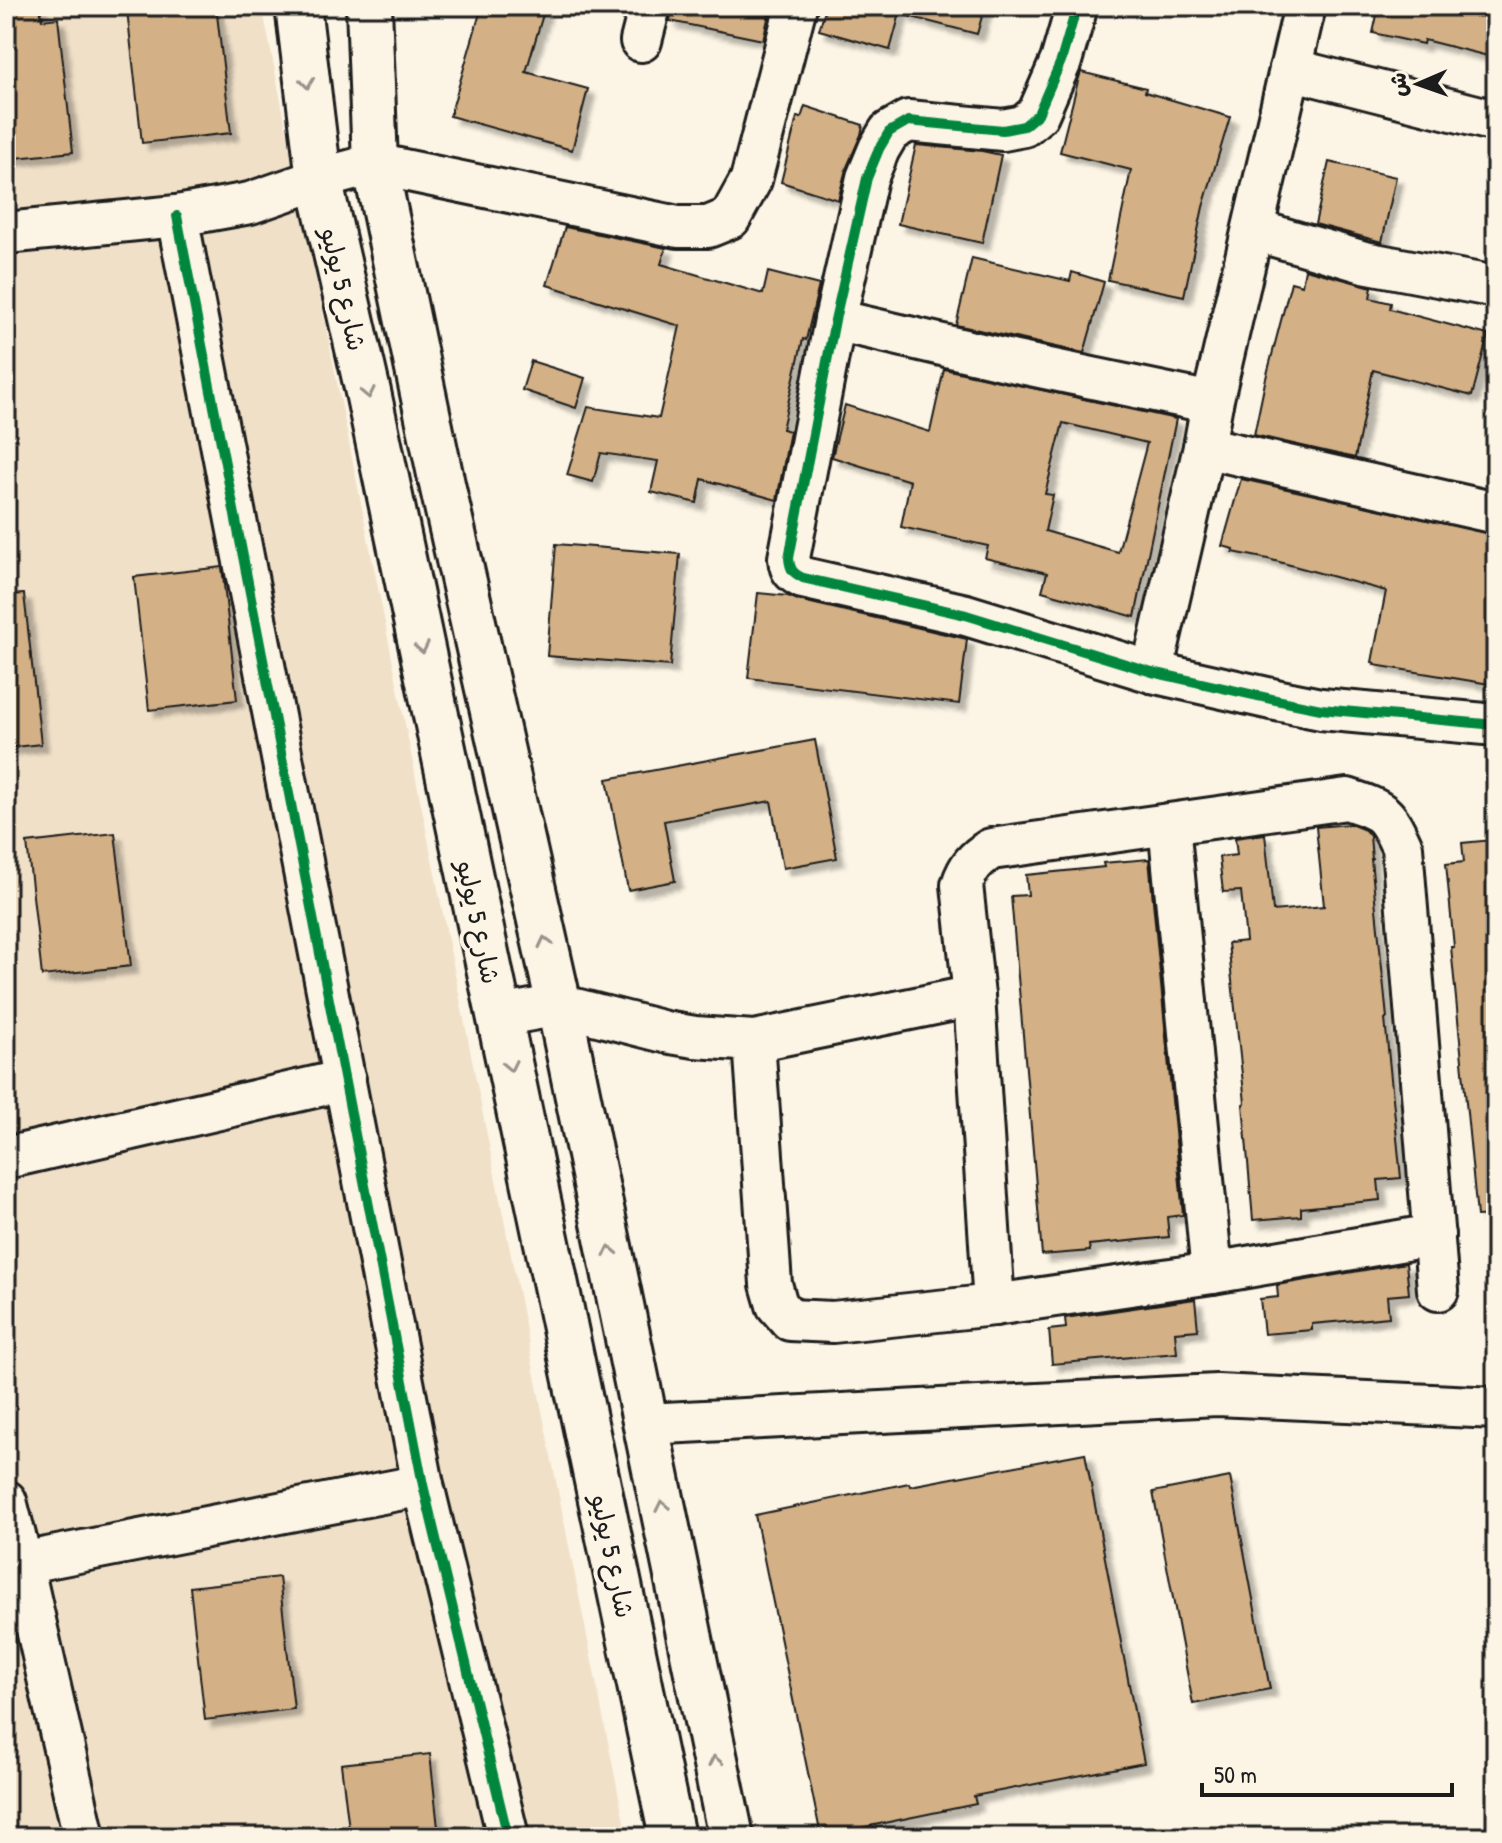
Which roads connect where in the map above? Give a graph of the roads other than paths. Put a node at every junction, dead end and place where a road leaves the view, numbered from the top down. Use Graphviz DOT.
graph roads {
  1 [pos="298,6"];
  2 [pos="369,6"];
  3 [pos="796,6"];
  4 [pos="1077,6"];
  5 [pos="1305,6"];
  6 [pos="1290,69"];
  7 [pos="1496,121"];
  8 [pos="375,164"];
  9 [pos="319,179"];
  10 [pos="177,216"];
  11 [pos="1254,230"];
  12 [pos="6,233"];
  13 [pos="1496,287"];
  14 [pos="835,320"];
  15 [pos="1212,403"];
  16 [pos="1204,447"];
  17 [pos="1496,513"];
  18 [pos="1152,672"];
  19 [pos="1496,725"];
  20 [pos="1169,824"];
  21 [pos="974,996"];
  22 [pos="559,1005"];
  23 [pos="499,1016"];
  24 [pos="754,1041"];
  25 [pos="345,1080"];
  26 [pos="6,1158"];
  27 [pos="1434,1235"];
  28 [pos="1212,1273"];
  29 [pos="1438,1290"];
  30 [pos="994,1305"];
  31 [pos="1496,1408"];
  32 [pos="645,1424"];
  33 [pos="423,1485"];
  34 [pos="6,1501"];
  35 [pos="14,1565"];
  36 [pos="84,1837"];
  37 [pos="508,1837"];
  38 [pos="672,1837"];
  39 [pos="731,1837"];
  1 -- 9 [label="main road, شارع 5 يوليو, one-way"];
  2 -- 8 [label="main road"];
  3 -- 8 [label="street"];
  4 -- 14 [label="street"];
  5 -- 6 [label="street"];
  6 -- 7 [label="street"];
  6 -- 11 [label="street"];
  8 -- 9 [label="street"];
  22 -- 8 [label="main road, one-way"];
  9 -- 10 [label="street"];
  9 -- 23 [label="main road, شارع 5 يوليو, one-way"];
  10 -- 12 [label="street"];
  10 -- 25 [label="street"];
  11 -- 13 [label="street"];
  11 -- 15 [label="street"];
  14 -- 15 [label="street"];
  14 -- 18 [label="street"];
  15 -- 16 [label="street"];
  16 -- 17 [label="street"];
  16 -- 18 [label="street"];
  18 -- 19 [label="street"];
  20 -- 21 [label="street"];
  20 -- 27 [label="street"];
  20 -- 28 [label="street"];
  21 -- 24 [label="street"];
  21 -- 30 [label="street"];
  22 -- 23 [label="street"];
  22 -- 24 [label="street"];
  32 -- 22 [label="main road, one-way"];
  23 -- 38 [label="main road, شارع 5 يوليو, one-way"];
  24 -- 30 [label="street"];
  25 -- 26 [label="street"];
  25 -- 33 [label="street"];
  27 -- 28 [label="street"];
  27 -- 29 [label="street"];
  28 -- 30 [label="street"];
  31 -- 32 [label="street"];
  39 -- 32 [label="main road, one-way"];
  33 -- 35 [label="street"];
  33 -- 37 [label="street"];
  34 -- 35 [label="street"];
  35 -- 36 [label="street"];
}
